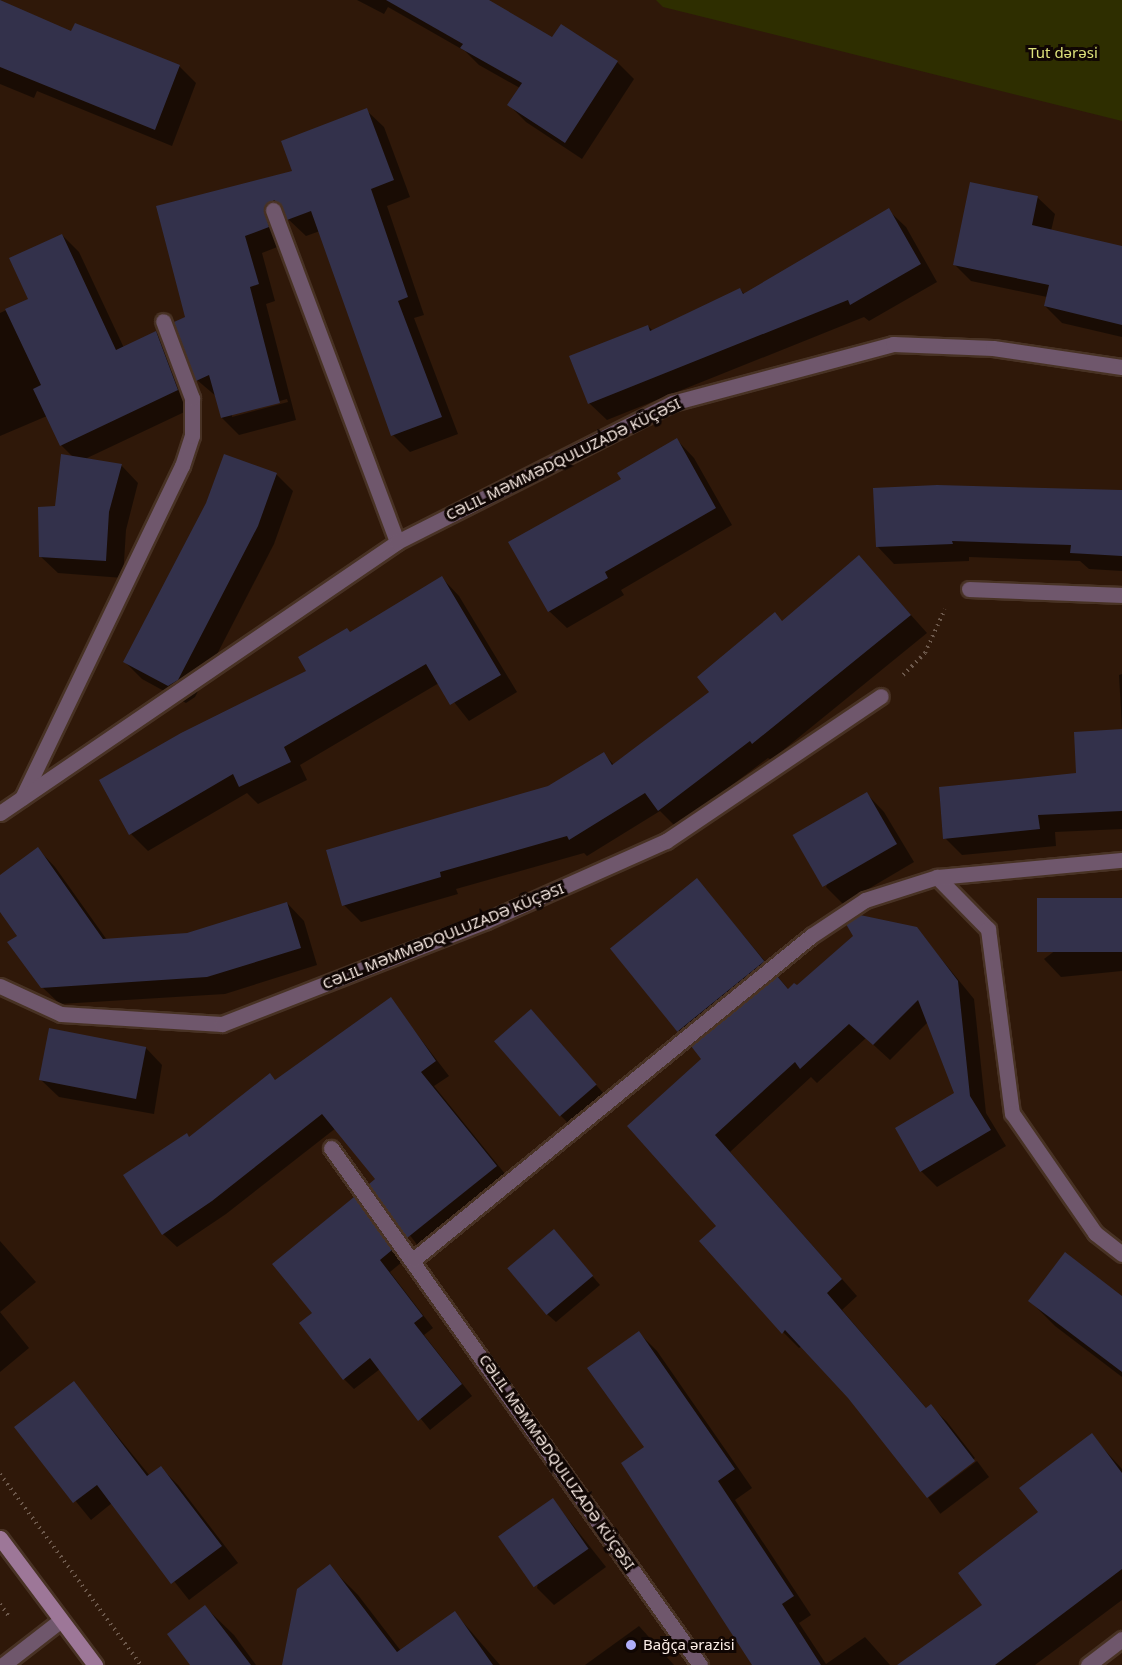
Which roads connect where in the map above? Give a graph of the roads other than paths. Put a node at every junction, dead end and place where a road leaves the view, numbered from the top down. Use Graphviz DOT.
graph roads {
  1 [pos="273,210"];
  2 [pos="163,321"];
  3 [pos="1122,367"];
  4 [pos="397,542"];
  5 [pos="969,589"];
  6 [pos="1122,595"];
  7 [pos="881,696"];
  8 [pos="21,800"];
  9 [pos="0,813"];
  10 [pos="1122,860"];
  11 [pos="937,877"];
  12 [pos="0,986"];
  13 [pos="332,1148"];
  14 [pos="1122,1254"];
  15 [pos="414,1259"];
  16 [pos="0,1538"];
  17 [pos="61,1620"];
  18 [pos="1122,1639"];
  19 [pos="3,1665"];
  20 [pos="95,1665"];
  21 [pos="700,1665"];
  22 [pos="1088,1665"];
  1 -- 4 [label="street"];
  2 -- 8 [label="street"];
  3 -- 4 [label="street, CƏLIL MƏMMƏDQULUZADƏ KÜÇƏSI"];
  4 -- 8 [label="street, CƏLIL MƏMMƏDQULUZADƏ KÜÇƏSI"];
  5 -- 6 [label="street"];
  7 -- 12 [label="street, CƏLIL MƏMMƏDQULUZADƏ KÜÇƏSI"];
  8 -- 9 [label="street, CƏLIL MƏMMƏDQULUZADƏ KÜÇƏSI"];
  10 -- 11 [label="street"];
  11 -- 14 [label="street"];
  11 -- 15 [label="street"];
  13 -- 15 [label="street, CƏLIL MƏMMƏDQULUZADƏ KÜÇƏSI"];
  15 -- 21 [label="street, CƏLIL MƏMMƏDQULUZADƏ KÜÇƏSI"];
  16 -- 17 [label="main road"];
  17 -- 19 [label="street"];
  17 -- 20 [label="main road"];
  18 -- 22 [label="street"];
}
